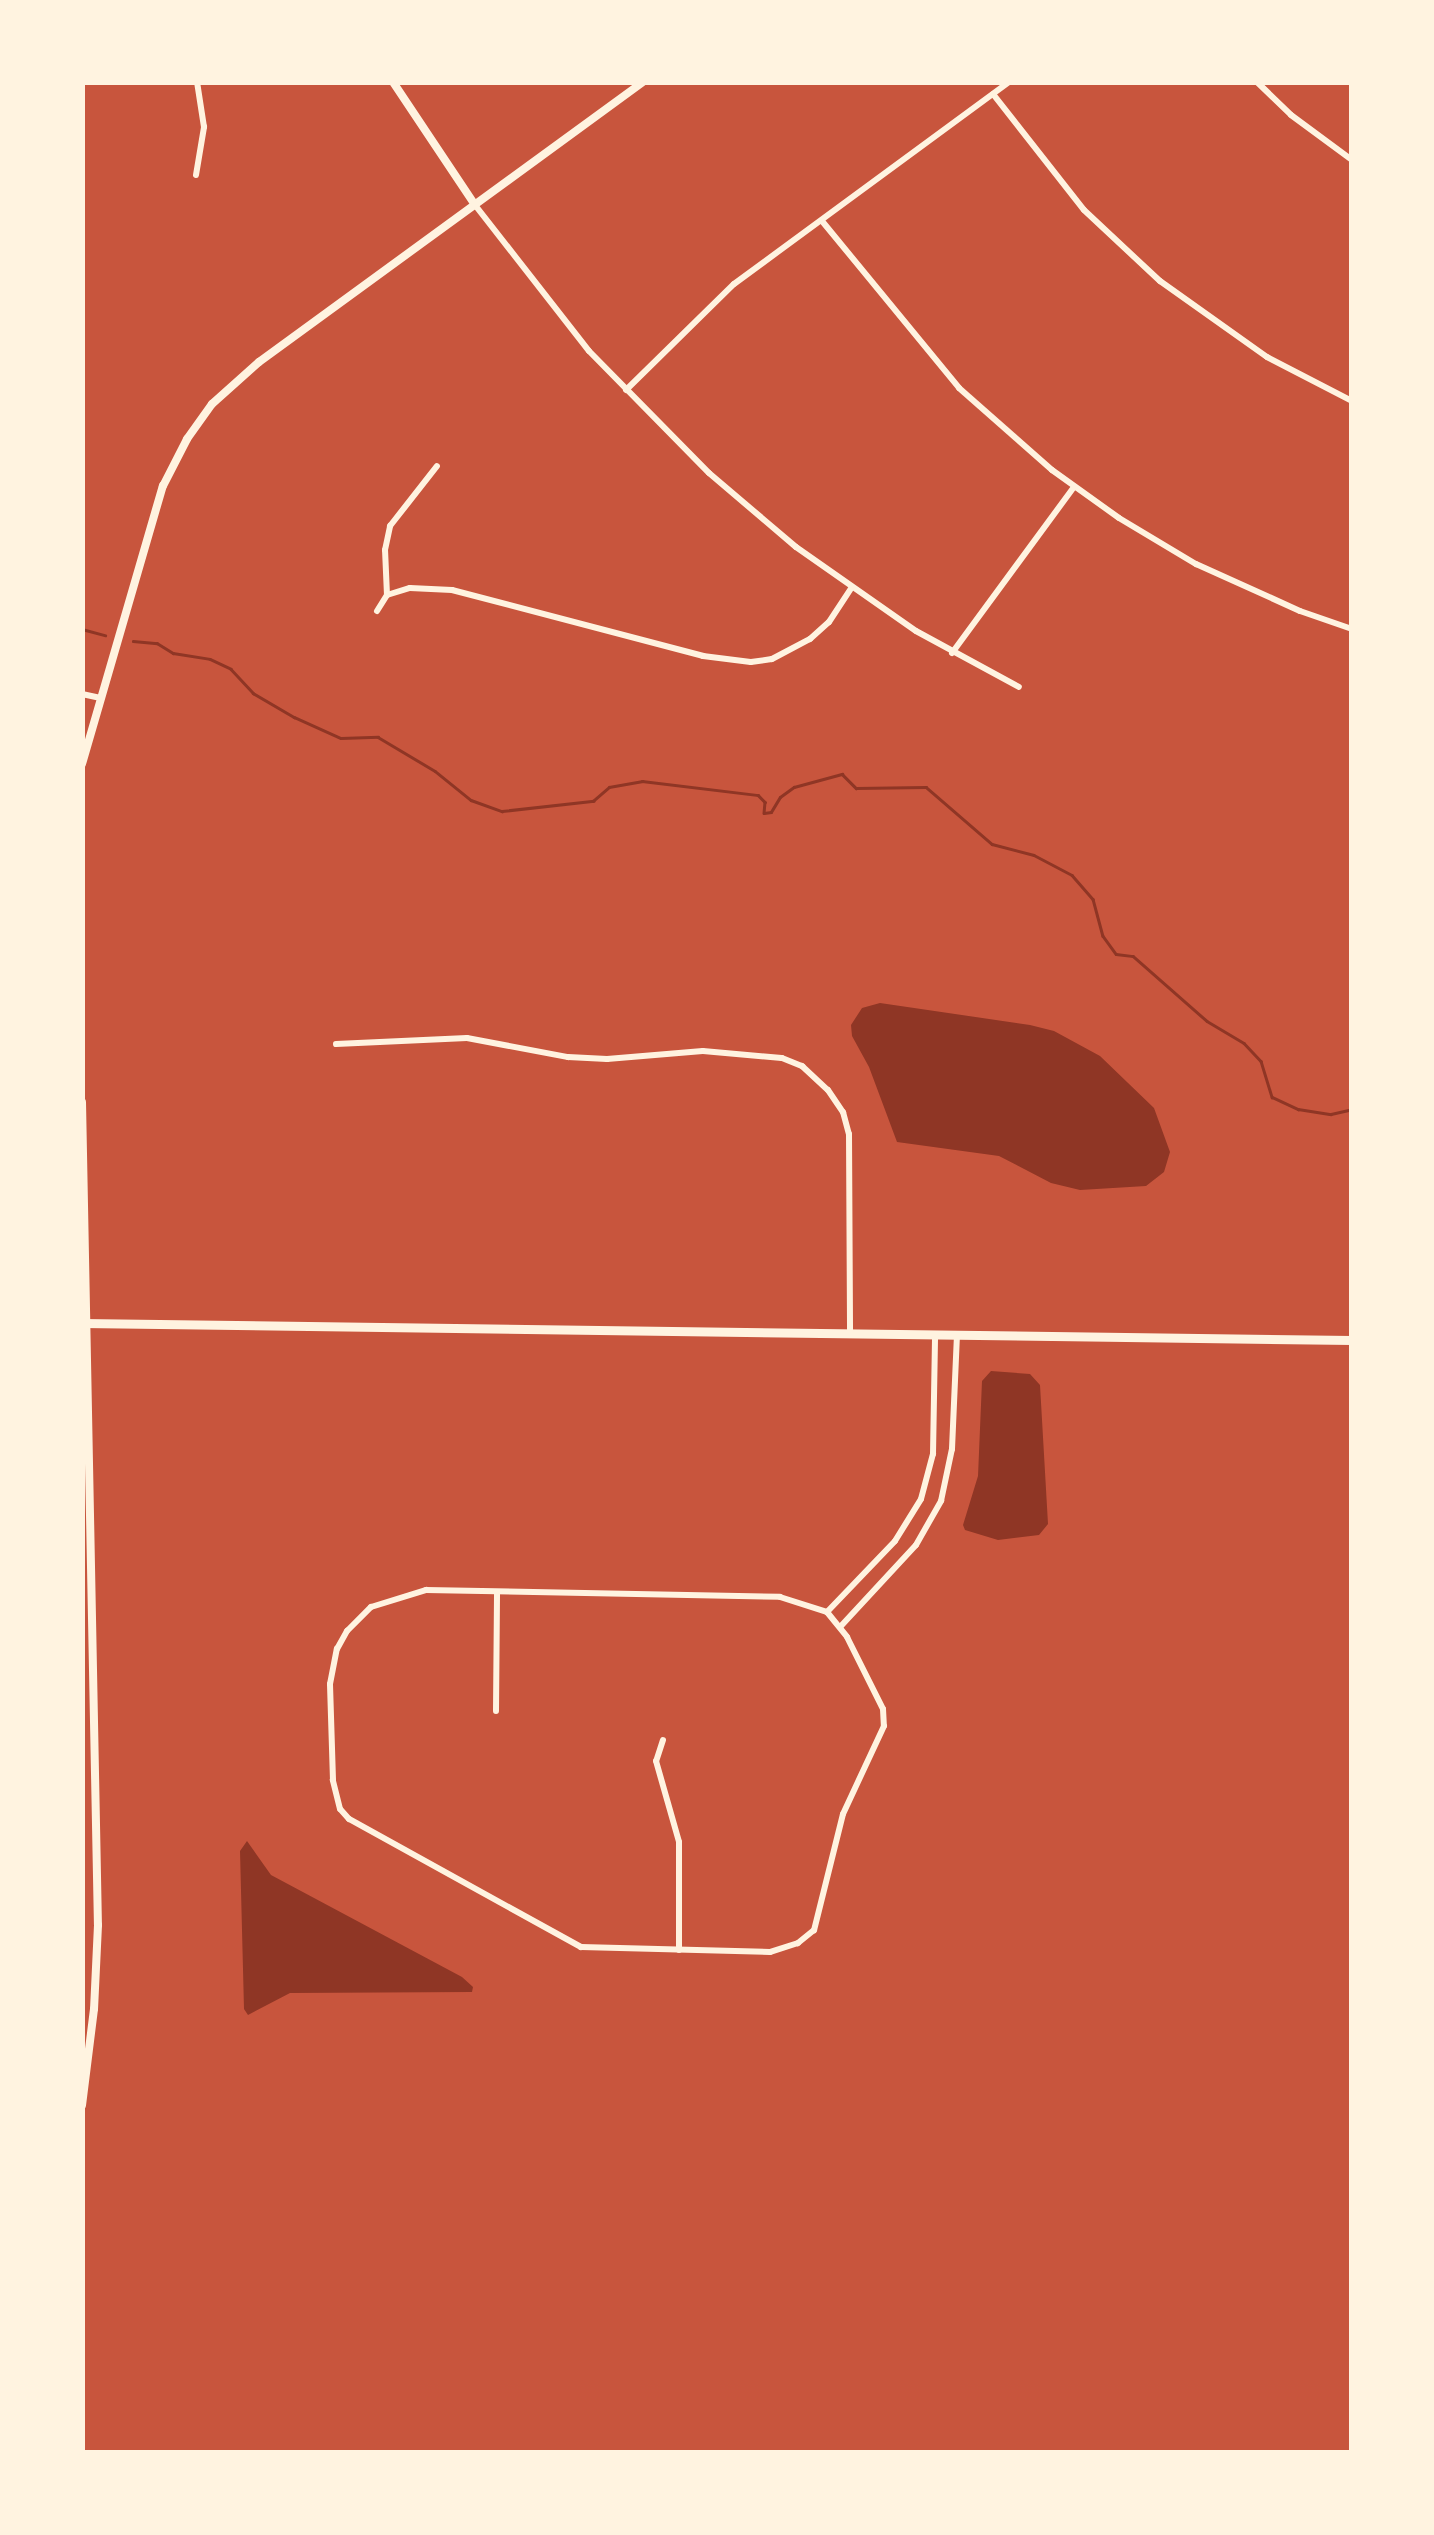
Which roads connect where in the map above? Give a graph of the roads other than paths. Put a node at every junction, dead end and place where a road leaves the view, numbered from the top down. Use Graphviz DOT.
graph roads {
  1 [pos="197,82"];
  2 [pos="393,82"];
  3 [pos="644,82"];
  4 [pos="1009,82"];
  5 [pos="1257,82"];
  6 [pos="994,94"];
  7 [pos="1352,160"];
  8 [pos="196,174"];
  9 [pos="474,205"];
  10 [pos="822,221"];
  11 [pos="626,390"];
  12 [pos="1352,400"];
  13 [pos="437,466"];
  14 [pos="1074,486"];
  15 [pos="852,587"];
  16 [pos="388,595"];
  17 [pos="377,611"];
  18 [pos="1352,629"];
  19 [pos="952,653"];
  20 [pos="1019,687"];
  21 [pos="82,694"];
  22 [pos="101,698"];
  23 [pos="82,764"];
  24 [pos="336,1044"];
  25 [pos="82,1102"];
  26 [pos="84,1322"];
  27 [pos="850,1333"];
  28 [pos="935,1334"];
  29 [pos="957,1334"];
  30 [pos="1352,1340"];
  31 [pos="934,1416"];
  32 [pos="954,1416"];
  33 [pos="497,1591"];
  34 [pos="827,1612"];
  35 [pos="840,1626"];
  36 [pos="496,1710"];
  37 [pos="662,1740"];
  38 [pos="679,1950"];
  39 [pos="82,2105"];
  1 -- 8 [label="street"];
  2 -- 9 [label="street"];
  3 -- 9 [label="street"];
  4 -- 6 [label="street"];
  5 -- 7 [label="street"];
  6 -- 10 [label="street"];
  6 -- 12 [label="street"];
  9 -- 11 [label="street"];
  9 -- 22 [label="street"];
  10 -- 11 [label="street"];
  10 -- 14 [label="street"];
  11 -- 15 [label="street"];
  13 -- 16 [label="street"];
  14 -- 18 [label="street"];
  14 -- 19 [label="street"];
  15 -- 16 [label="street"];
  15 -- 19 [label="street"];
  16 -- 17 [label="street"];
  19 -- 20 [label="street"];
  21 -- 22 [label="street"];
  22 -- 23 [label="street"];
  24 -- 27 [label="street"];
  25 -- 26 [label="street"];
  26 -- 27 [label="main road"];
  26 -- 39 [label="street"];
  27 -- 28 [label="main road"];
  28 -- 29 [label="main road"];
  28 -- 31 [label="street"];
  29 -- 30 [label="main road"];
  29 -- 32 [label="street"];
  31 -- 32 [label="street"];
  31 -- 34 [label="street"];
  32 -- 35 [label="street"];
  33 -- 34 [label="street"];
  33 -- 36 [label="street"];
  33 -- 38 [label="street"];
  34 -- 35 [label="street"];
  35 -- 38 [label="street"];
  37 -- 38 [label="street"];
}
